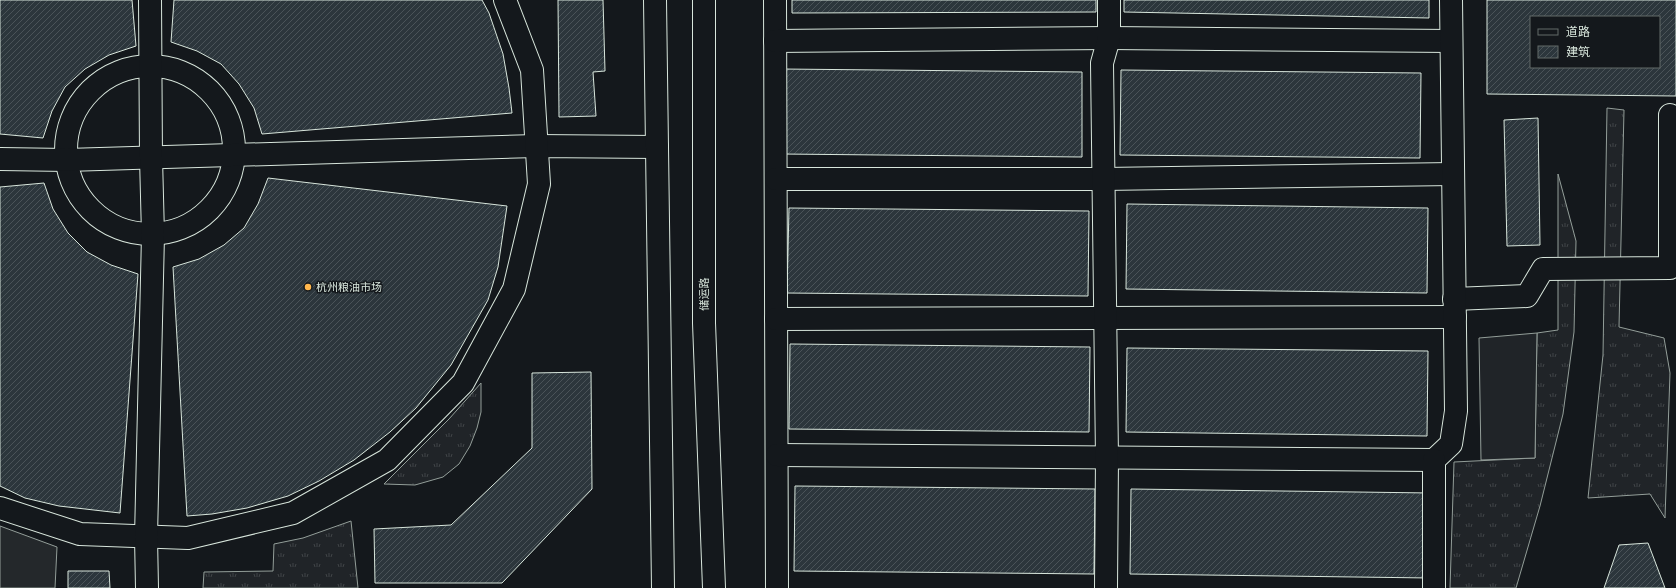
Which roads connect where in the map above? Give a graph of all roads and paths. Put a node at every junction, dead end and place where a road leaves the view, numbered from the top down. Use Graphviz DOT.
graph roads {
  1 [pos="150,0"];
  2 [pos="505,0"];
  3 [pos="655,0"];
  4 [pos="704,0"];
  5 [pos="775,0"];
  6 [pos="1109,0"];
  7 [pos="1451,0"];
  8 [pos="1109,38"];
  9 [pos="775,41"];
  10 [pos="1451,41"];
  11 [pos="150,67"];
  12 [pos="1670,115"];
  13 [pos="536,146"];
  14 [pos="656,147"];
  15 [pos="233,156"];
  16 [pos="151,158"];
  17 [pos="0,159"];
  18 [pos="66,160"];
  19 [pos="1453,174"];
  20 [pos="776,179"];
  21 [pos="1104,179"];
  22 [pos="153,235"];
  23 [pos="1454,308"];
  24 [pos="1106,317"];
  25 [pos="776,319"];
  26 [pos="777,455"];
  27 [pos="1107,458"];
  28 [pos="1434,460"];
  29 [pos="0,508"];
  30 [pos="146,537"];
  31 [pos="147,588"];
  32 [pos="663,588"];
  33 [pos="714,588"];
  34 [pos="777,588"];
  35 [pos="1106,588"];
  36 [pos="1434,588"];
  1 -- 11 [label="main road"];
  2 -- 13 [label="main road"];
  3 -- 14 [label="main road"];
  4 -- 33 [label="main road, 储运路"];
  5 -- 9 [label="main road"];
  6 -- 8 [label="main road"];
  7 -- 10 [label="main road"];
  8 -- 9 [label="main road"];
  8 -- 10 [label="main road"];
  8 -- 21 [label="main road"];
  9 -- 20 [label="main road"];
  10 -- 19 [label="main road"];
  11 -- 15 [label="main road"];
  11 -- 16 [label="main road"];
  11 -- 18 [label="main road"];
  12 -- 23 [label="main road"];
  13 -- 14 [label="main road"];
  13 -- 15 [label="main road"];
  13 -- 30 [label="main road"];
  14 -- 32 [label="main road"];
  15 -- 16 [label="main road"];
  15 -- 22 [label="main road"];
  16 -- 18 [label="main road"];
  16 -- 22 [label="main road"];
  17 -- 18 [label="main road"];
  18 -- 22 [label="main road"];
  19 -- 21 [label="main road"];
  19 -- 23 [label="main road"];
  20 -- 21 [label="main road"];
  20 -- 25 [label="main road"];
  21 -- 24 [label="main road"];
  22 -- 30 [label="main road"];
  23 -- 24 [label="main road"];
  23 -- 28 [label="main road"];
  24 -- 25 [label="main road"];
  24 -- 27 [label="main road"];
  25 -- 26 [label="main road"];
  26 -- 27 [label="main road"];
  26 -- 34 [label="main road"];
  27 -- 28 [label="main road"];
  27 -- 35 [label="main road"];
  28 -- 36 [label="main road"];
  29 -- 30 [label="main road"];
  30 -- 31 [label="main road"];
}
